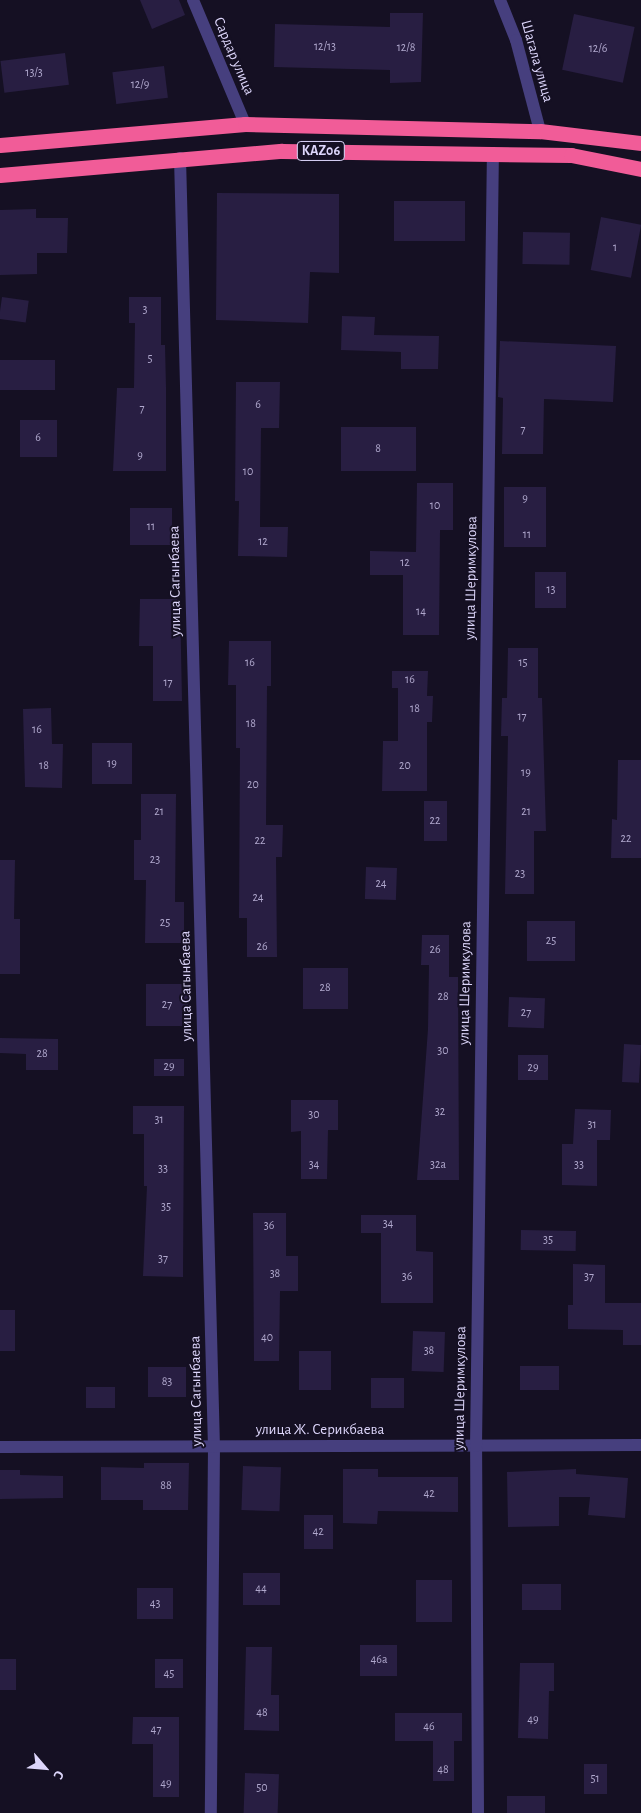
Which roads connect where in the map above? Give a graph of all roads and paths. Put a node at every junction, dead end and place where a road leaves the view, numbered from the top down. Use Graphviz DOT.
graph roads {
  1 [pos="193,0"];
  2 [pos="500,0"];
  3 [pos="245,124"];
  4 [pos="540,131"];
  5 [pos="641,143"];
  6 [pos="0,145"];
  7 [pos="493,154"];
  8 [pos="180,158"];
  9 [pos="641,169"];
  10 [pos="0,175"];
  11 [pos="641,1445"];
  12 [pos="214,1446"];
  13 [pos="476,1446"];
  14 [pos="0,1447"];
  15 [pos="211,1813"];
  16 [pos="478,1813"];
  1 -- 3 [label="street, Сардар улица"];
  2 -- 4 [label="street, Шагала улица"];
  3 -- 4 [label="highway, KАZ06"];
  3 -- 6 [label="highway, KАZ06"];
  4 -- 5 [label="highway, KАZ06"];
  7 -- 8 [label="highway, KАZ06"];
  7 -- 9 [label="highway, KАZ06"];
  7 -- 13 [label="street, улица Шеримкулова"];
  8 -- 10 [label="highway, KАZ06"];
  8 -- 12 [label="street, улица Сагынбаева"];
  11 -- 13 [label="street, улица Ж. Серикбаева"];
  12 -- 13 [label="street, улица Ж. Серикбаева"];
  12 -- 14 [label="street, улица Ж. Серикбаева"];
  12 -- 15 [label="street, улица Сагынбаева"];
  13 -- 16 [label="street, улица Шеримкулова"];
}
